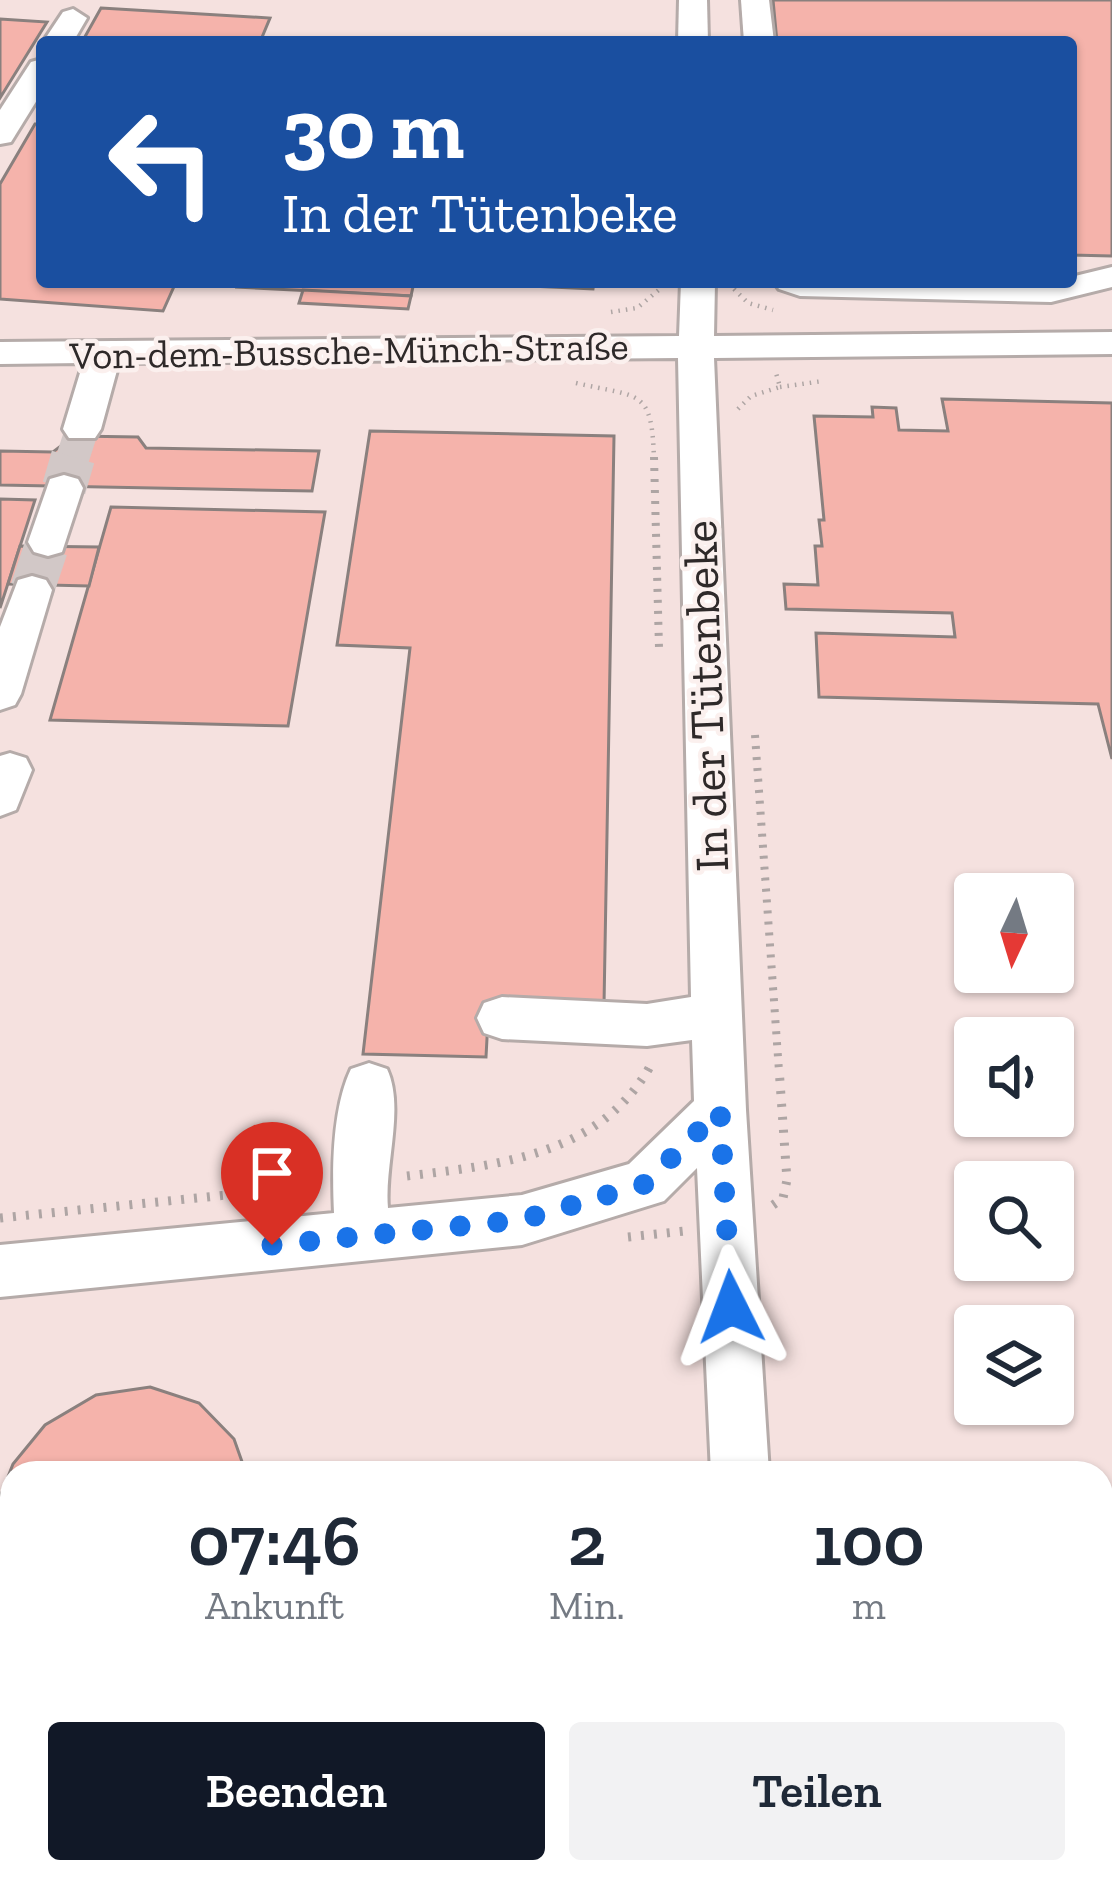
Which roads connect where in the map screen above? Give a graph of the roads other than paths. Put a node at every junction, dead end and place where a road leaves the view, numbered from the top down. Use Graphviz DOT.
graph roads {
  1 [pos="693,0"];
  2 [pos="755,0"];
  3 [pos="694,36"];
  4 [pos="758,36"];
  5 [pos="36,77"];
  6 [pos="0,134"];
  7 [pos="1112,277"];
  8 [pos="1077,286"];
  9 [pos="698,288"];
  10 [pos="884,288"];
  11 [pos="1067,288"];
  12 [pos="1112,343"];
  13 [pos="699,347"];
  14 [pos="104,352"];
  15 [pos="0,353"];
  16 [pos="82,429"];
  17 [pos="64,488"];
  18 [pos="48,542"];
  19 [pos="32,590"];
  20 [pos="0,694"];
  21 [pos="717,1015"];
  22 [pos="502,1018"];
  23 [pos="369,1085"];
  24 [pos="720,1110"];
  25 [pos="363,1236"];
  26 [pos="0,1271"];
  27 [pos="739,1461"];
  1 -- 3 [label="street"];
  2 -- 4 [label="street"];
  5 -- 6 [label="street"];
  7 -- 8 [label="street"];
  9 -- 13 [label="street, In der Tütenbeke"];
  10 -- 11 [label="street"];
  12 -- 13 [label="street, Von-dem-Bussche-Münch-Straße"];
  13 -- 14 [label="street, Von-dem-Bussche-Münch-Straße"];
  13 -- 21 [label="street, In der Tütenbeke"];
  14 -- 15 [label="street, Von-dem-Bussche-Münch-Straße"];
  14 -- 16 [label="street"];
  17 -- 18 [label="street"];
  19 -- 20 [label="street"];
  21 -- 22 [label="street"];
  21 -- 24 [label="street, In der Tütenbeke"];
  23 -- 25 [label="street"];
  24 -- 25 [label="street"];
  24 -- 27 [label="street, In der Tütenbeke"];
  25 -- 26 [label="street"];
}
